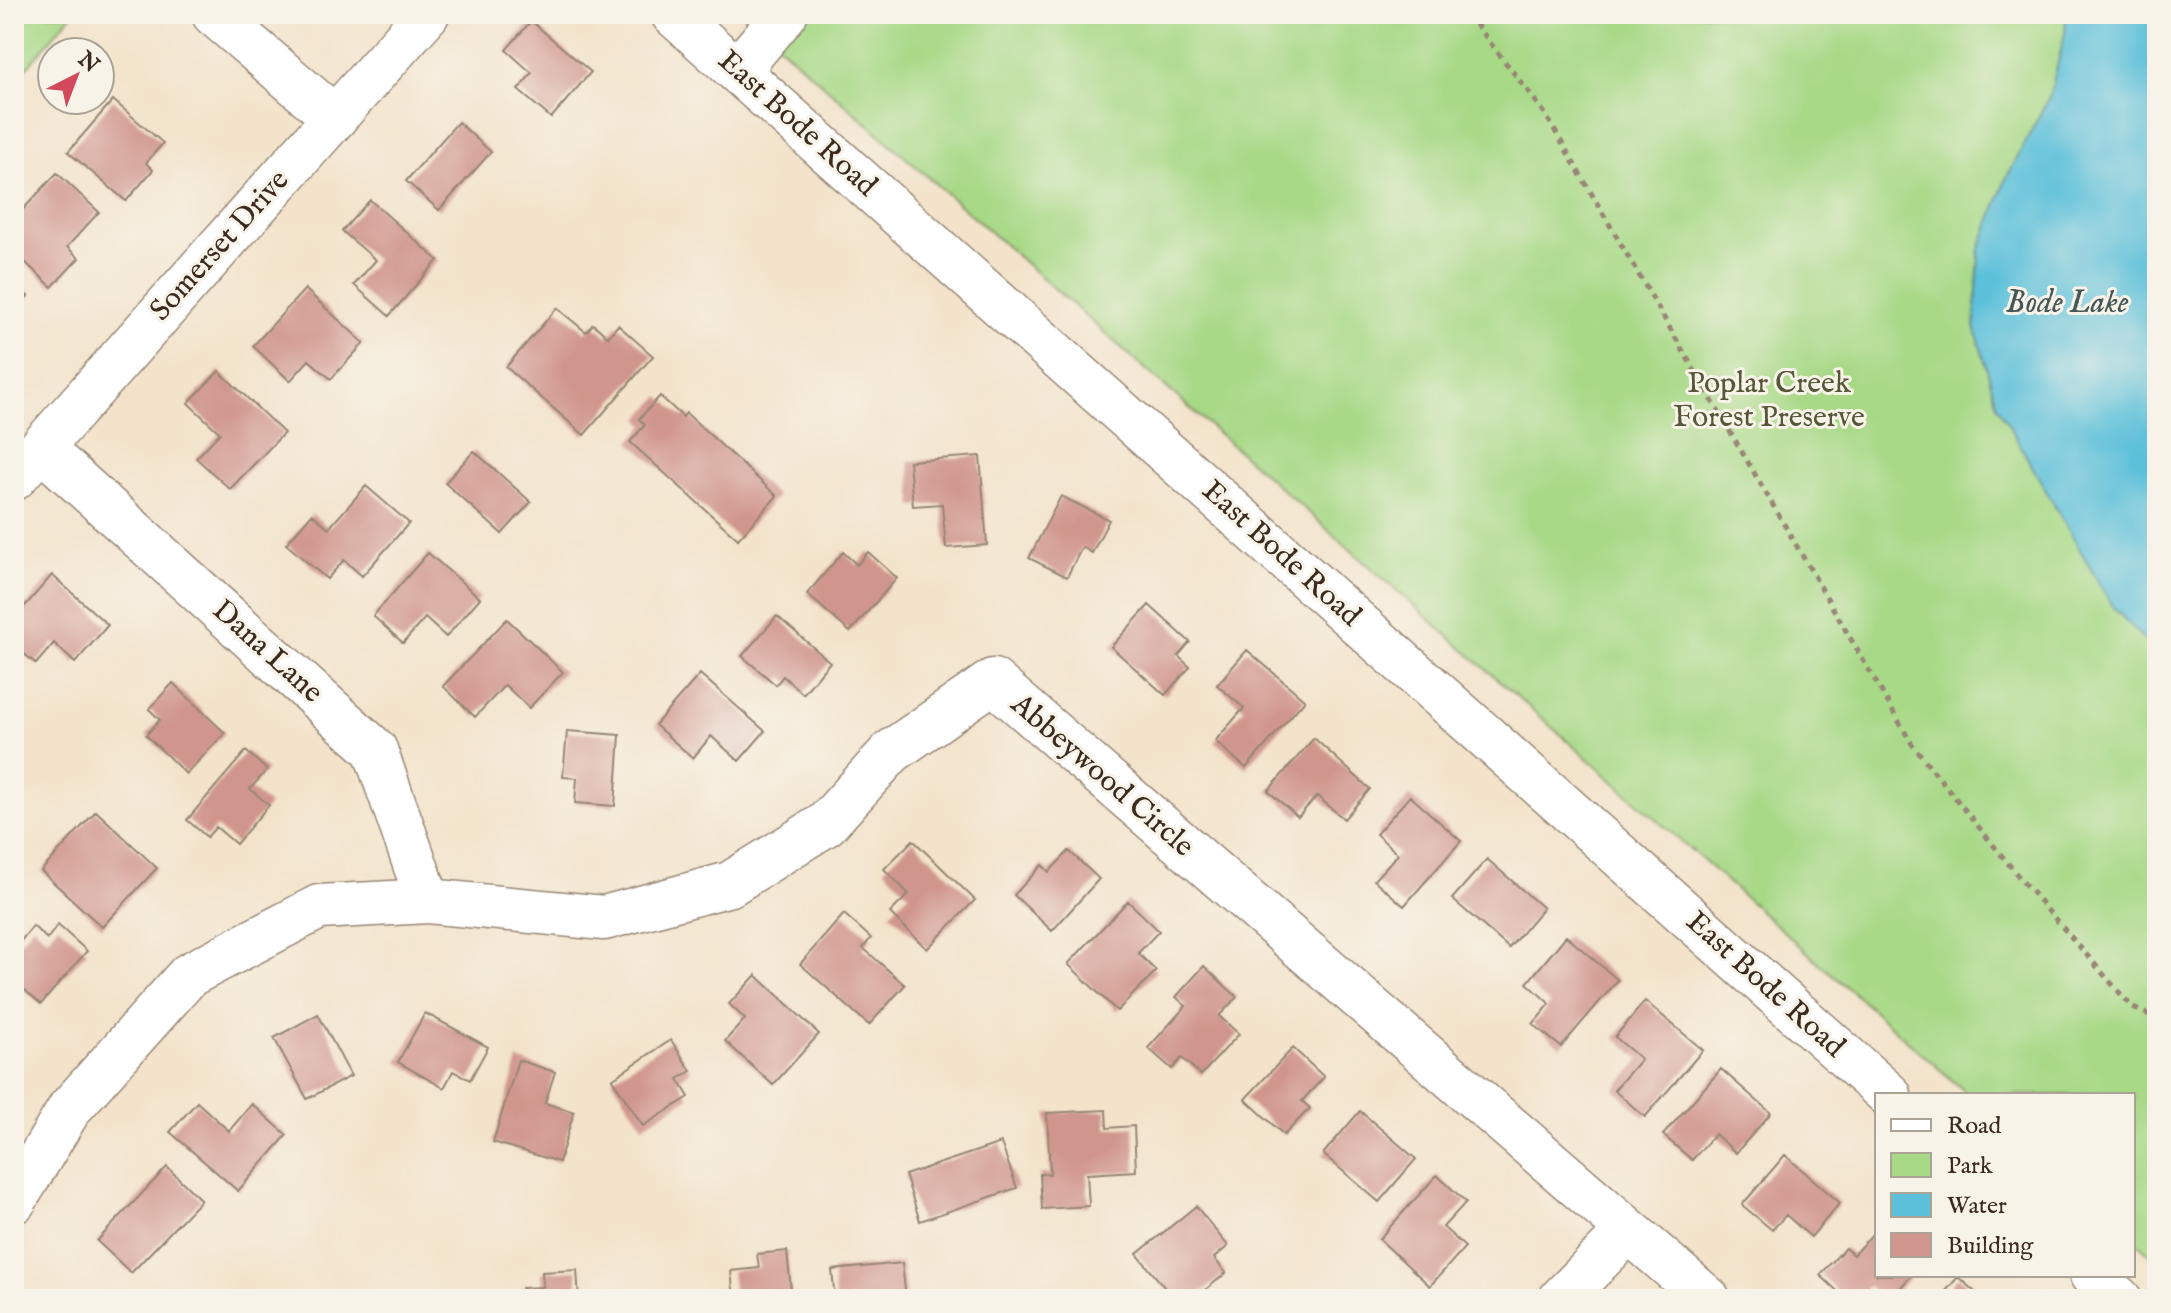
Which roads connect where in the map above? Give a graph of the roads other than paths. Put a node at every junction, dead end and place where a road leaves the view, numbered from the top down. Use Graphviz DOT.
graph roads {
  1 [pos="214,14"];
  2 [pos="427,14"];
  3 [pos="673,14"];
  4 [pos="785,14"];
  5 [pos="737,71"];
  6 [pos="335,118"];
  7 [pos="27,463"];
  8 [pos="428,901"];
  9 [pos="1887,1093"];
  10 [pos="14,1201"];
  11 [pos="1628,1231"];
  12 [pos="2094,1277"];
  13 [pos="1561,1299"];
  14 [pos="1708,1299"];
  15 [pos="2119,1299"];
  1 -- 6 [label="street"];
  2 -- 6 [label="street, Somerset Drive"];
  3 -- 5 [label="street, East Bode Road"];
  4 -- 5 [label="street"];
  5 -- 9 [label="street, East Bode Road"];
  6 -- 7 [label="street, Somerset Drive"];
  7 -- 8 [label="street, Dana Lane"];
  8 -- 10 [label="street, Abbeywood Circle"];
  8 -- 11 [label="street, Abbeywood Circle"];
  11 -- 13 [label="street"];
  11 -- 14 [label="street, Abbeywood Circle"];
  12 -- 15 [label="street"];
}
